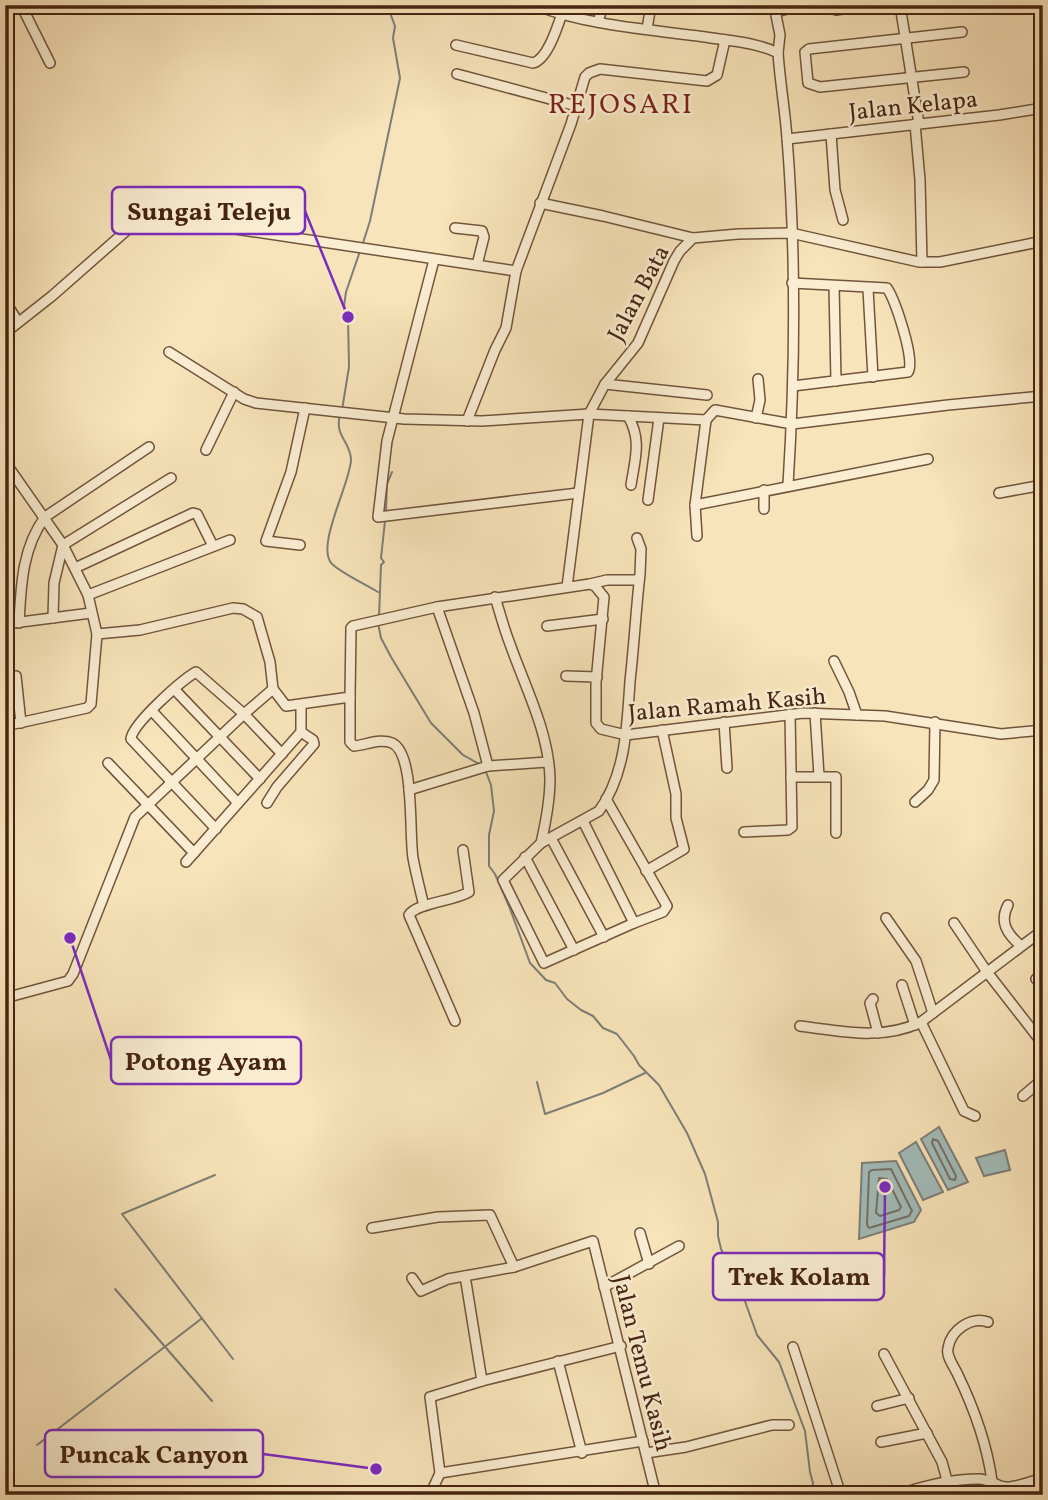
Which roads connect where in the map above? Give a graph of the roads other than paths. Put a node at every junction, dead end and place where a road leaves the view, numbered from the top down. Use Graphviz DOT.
graph roads {
  1 [pos="21,5"];
  2 [pos="535,5"];
  3 [pos="565,5"];
  4 [pos="603,5"];
  5 [pos="651,5"];
  6 [pos="802,5"];
  7 [pos="870,5"];
  8 [pos="900,5"];
  9 [pos="775,9"];
  10 [pos="836,10"];
  11 [pos="561,15"];
  12 [pos="598,22"];
  13 [pos="647,29"];
  14 [pos="962,32"];
  15 [pos="725,40"];
  16 [pos="905,40"];
  17 [pos="456,45"];
  18 [pos="778,53"];
  19 [pos="50,63"];
  20 [pos="964,72"];
  21 [pos="457,74"];
  22 [pos="911,79"];
  23 [pos="576,106"];
  24 [pos="1043,107"];
  25 [pos="917,124"];
  26 [pos="831,134"];
  27 [pos="788,139"];
  28 [pos="540,203"];
  29 [pos="842,220"];
  30 [pos="455,228"];
  31 [pos="791,233"];
  32 [pos="693,238"];
  33 [pos="1043,241"];
  34 [pos="434,260"];
  35 [pos="922,262"];
  36 [pos="477,265"];
  37 [pos="516,271"];
  38 [pos="792,283"];
  39 [pos="834,286"];
  40 [pos="868,289"];
  41 [pos="5,301"];
  42 [pos="18,322"];
  43 [pos="5,333"];
  44 [pos="169,352"];
  45 [pos="873,377"];
  46 [pos="758,379"];
  47 [pos="836,381"];
  48 [pos="605,384"];
  49 [pos="793,386"];
  50 [pos="234,392"];
  51 [pos="707,395"];
  52 [pos="1043,397"];
  53 [pos="305,408"];
  54 [pos="589,414"];
  55 [pos="628,416"];
  56 [pos="394,418"];
  57 [pos="659,418"];
  58 [pos="756,418"];
  59 [pos="706,420"];
  60 [pos="467,421"];
  61 [pos="792,424"];
  62 [pos="149,447"];
  63 [pos="206,450"];
  64 [pos="928,459"];
  65 [pos="5,462"];
  66 [pos="171,478"];
  67 [pos="631,485"];
  68 [pos="788,485"];
  69 [pos="1043,485"];
  70 [pos="764,490"];
  71 [pos="579,493"];
  72 [pos="999,493"];
  73 [pos="648,500"];
  74 [pos="695,505"];
  75 [pos="764,509"];
  76 [pos="45,517"];
  77 [pos="697,536"];
  78 [pos="637,538"];
  79 [pos="230,540"];
  80 [pos="63,545"];
  81 [pos="300,545"];
  82 [pos="213,546"];
  83 [pos="75,568"];
  84 [pos="639,580"];
  85 [pos="590,584"];
  86 [pos="566,587"];
  87 [pos="88,595"];
  88 [pos="495,597"];
  89 [pos="437,607"];
  90 [pos="91,613"];
  91 [pos="53,618"];
  92 [pos="603,619"];
  93 [pos="19,623"];
  94 [pos="5,624"];
  95 [pos="547,626"];
  96 [pos="97,634"];
  97 [pos="834,661"];
  98 [pos="16,676"];
  99 [pos="566,676"];
  100 [pos="597,677"];
  101 [pos="174,690"];
  102 [pos="273,690"];
  103 [pos="350,696"];
  104 [pos="301,705"];
  105 [pos="286,706"];
  106 [pos="152,711"];
  107 [pos="815,713"];
  108 [pos="244,714"];
  109 [pos="790,714"];
  110 [pos="857,715"];
  111 [pos="724,722"];
  112 [pos="935,722"];
  113 [pos="21,723"];
  114 [pos="5,726"];
  115 [pos="301,727"];
  116 [pos="662,730"];
  117 [pos="1043,730"];
  118 [pos="626,735"];
  119 [pos="220,737"];
  120 [pos="282,754"];
  121 [pos="197,759"];
  122 [pos="547,762"];
  123 [pos="108,763"];
  124 [pos="484,767"];
  125 [pos="727,768"];
  126 [pos="820,776"];
  127 [pos="791,777"];
  128 [pos="260,779"];
  129 [pos="172,782"];
  130 [pos="409,790"];
  131 [pos="606,799"];
  132 [pos="915,802"];
  133 [pos="238,803"];
  134 [pos="267,803"];
  135 [pos="149,804"];
  136 [pos="583,821"];
  137 [pos="216,829"];
  138 [pos="744,832"];
  139 [pos="836,833"];
  140 [pos="546,841"];
  141 [pos="463,850"];
  142 [pos="194,853"];
  143 [pos="526,858"];
  144 [pos="186,862"];
  145 [pos="646,871"];
  146 [pos="1008,905"];
  147 [pos="424,906"];
  148 [pos="886,918"];
  149 [pos="634,923"];
  150 [pos="954,923"];
  151 [pos="1041,935"];
  152 [pos="604,936"];
  153 [pos="1021,946"];
  154 [pos="574,950"];
  155 [pos="987,972"];
  156 [pos="902,985"];
  157 [pos="5,998"];
  158 [pos="873,999"];
  159 [pos="933,1013"];
  160 [pos="455,1021"];
  161 [pos="918,1024"];
  162 [pos="800,1026"];
  163 [pos="878,1033"];
  164 [pos="1043,1044"];
  165 [pos="1043,1079"];
  166 [pos="1023,1096"];
  167 [pos="975,1115"];
  168 [pos="372,1228"];
  169 [pos="640,1233"];
  170 [pos="679,1246"];
  171 [pos="649,1264"];
  172 [pos="514,1267"];
  173 [pos="465,1276"];
  174 [pos="412,1278"];
  175 [pos="604,1287"];
  176 [pos="988,1322"];
  177 [pos="621,1346"];
  178 [pos="793,1347"];
  179 [pos="884,1354"];
  180 [pos="558,1361"];
  181 [pos="482,1381"];
  182 [pos="909,1398"];
  183 [pos="877,1406"];
  184 [pos="789,1425"];
  185 [pos="927,1433"];
  186 [pos="643,1441"];
  187 [pos="881,1442"];
  188 [pos="582,1453"];
  189 [pos="646,1453"];
  190 [pos="440,1474"];
  191 [pos="1043,1478"];
  192 [pos="992,1481"];
  193 [pos="948,1482"];
  194 [pos="430,1495"];
  195 [pos="656,1495"];
  196 [pos="841,1495"];
  197 [pos="897,1495"];
  198 [pos="951,1495"];
  1 -- 19 [label="street"];
  2 -- 11 [label="street"];
  3 -- 11 [label="street"];
  4 -- 12 [label="street"];
  5 -- 13 [label="street"];
  6 -- 9 [label="street"];
  7 -- 10 [label="street"];
  8 -- 16 [label="street"];
  9 -- 18 [label="street"];
  11 -- 12 [label="street"];
  11 -- 17 [label="street"];
  12 -- 13 [label="street"];
  13 -- 15 [label="street"];
  14 -- 16 [label="street"];
  15 -- 18 [label="street"];
  15 -- 23 [label="street"];
  16 -- 22 [label="street"];
  16 -- 22 [label="street"];
  18 -- 27 [label="street"];
  20 -- 22 [label="street"];
  21 -- 23 [label="street"];
  22 -- 25 [label="street"];
  23 -- 28 [label="street"];
  24 -- 25 [label="street, Jalan Kelapa"];
  25 -- 26 [label="street, Jalan Kelapa"];
  25 -- 35 [label="street"];
  26 -- 27 [label="street, Jalan Kelapa"];
  26 -- 29 [label="street"];
  27 -- 31 [label="street"];
  28 -- 32 [label="street"];
  28 -- 37 [label="street"];
  30 -- 36 [label="street"];
  31 -- 32 [label="street, Jalan Bata"];
  31 -- 35 [label="street, Jalan Bata"];
  31 -- 38 [label="street"];
  32 -- 48 [label="street, Jalan Bata"];
  33 -- 35 [label="street, Jalan Bata"];
  34 -- 36 [label="street"];
  34 -- 42 [label="street"];
  34 -- 56 [label="street"];
  36 -- 37 [label="street"];
  37 -- 60 [label="street"];
  38 -- 39 [label="street"];
  38 -- 49 [label="street"];
  39 -- 40 [label="street"];
  39 -- 47 [label="street"];
  40 -- 45 [label="street"];
  40 -- 45 [label="street"];
  41 -- 42 [label="street"];
  42 -- 43 [label="street"];
  44 -- 50 [label="street"];
  45 -- 47 [label="street"];
  46 -- 58 [label="street"];
  47 -- 49 [label="street"];
  48 -- 51 [label="street"];
  48 -- 54 [label="street, Jalan Bata"];
  49 -- 61 [label="street"];
  50 -- 53 [label="street"];
  50 -- 63 [label="street"];
  52 -- 61 [label="street"];
  53 -- 56 [label="street"];
  53 -- 81 [label="street"];
  54 -- 55 [label="street"];
  54 -- 60 [label="street"];
  54 -- 71 [label="street, Jalan Bata"];
  55 -- 57 [label="street"];
  55 -- 67 [label="street"];
  56 -- 60 [label="street"];
  56 -- 71 [label="street"];
  57 -- 59 [label="street"];
  57 -- 73 [label="street"];
  58 -- 59 [label="street"];
  58 -- 61 [label="street"];
  59 -- 74 [label="street"];
  61 -- 68 [label="street"];
  62 -- 76 [label="street"];
  64 -- 68 [label="street"];
  65 -- 76 [label="street"];
  66 -- 80 [label="street"];
  68 -- 70 [label="street"];
  69 -- 72 [label="street"];
  70 -- 74 [label="street"];
  70 -- 75 [label="street"];
  71 -- 86 [label="street, Jalan Bata"];
  74 -- 77 [label="street"];
  76 -- 80 [label="street"];
  76 -- 93 [label="street"];
  78 -- 84 [label="street"];
  79 -- 82 [label="street"];
  80 -- 83 [label="street"];
  80 -- 91 [label="street"];
  82 -- 83 [label="street"];
  82 -- 87 [label="street"];
  83 -- 87 [label="street"];
  84 -- 85 [label="street"];
  84 -- 118 [label="street"];
  85 -- 86 [label="street"];
  85 -- 92 [label="street, Jalan Ramah Kasih"];
  86 -- 88 [label="street"];
  87 -- 90 [label="street"];
  88 -- 89 [label="street"];
  88 -- 122 [label="street"];
  89 -- 103 [label="street"];
  89 -- 124 [label="street"];
  90 -- 91 [label="street"];
  90 -- 96 [label="street"];
  91 -- 93 [label="street"];
  92 -- 95 [label="street"];
  92 -- 100 [label="street, Jalan Ramah Kasih"];
  93 -- 94 [label="street"];
  96 -- 102 [label="street"];
  96 -- 113 [label="street"];
  97 -- 110 [label="street"];
  98 -- 113 [label="street"];
  99 -- 100 [label="street"];
  100 -- 118 [label="street, Jalan Ramah Kasih"];
  101 -- 106 [label="street"];
  101 -- 108 [label="street"];
  101 -- 119 [label="street"];
  102 -- 105 [label="street"];
  102 -- 108 [label="street"];
  103 -- 104 [label="street"];
  103 -- 130 [label="street"];
  104 -- 105 [label="street"];
  104 -- 115 [label="street"];
  105 -- 115 [label="street"];
  106 -- 121 [label="street"];
  106 -- 129 [label="street"];
  107 -- 109 [label="street, Jalan Ramah Kasih"];
  107 -- 110 [label="street, Jalan Ramah Kasih"];
  107 -- 126 [label="street"];
  108 -- 119 [label="street"];
  108 -- 120 [label="street"];
  109 -- 111 [label="street, Jalan Ramah Kasih"];
  109 -- 127 [label="street"];
  110 -- 112 [label="street, Jalan Ramah Kasih"];
  111 -- 116 [label="street, Jalan Ramah Kasih"];
  111 -- 125 [label="street"];
  112 -- 117 [label="street, Jalan Ramah Kasih"];
  112 -- 132 [label="street"];
  113 -- 114 [label="street"];
  115 -- 120 [label="street"];
  115 -- 134 [label="street"];
  116 -- 118 [label="street, Jalan Ramah Kasih"];
  116 -- 145 [label="street"];
  118 -- 131 [label="street"];
  119 -- 121 [label="street"];
  119 -- 128 [label="street"];
  120 -- 128 [label="street"];
  121 -- 129 [label="street"];
  121 -- 133 [label="street"];
  122 -- 124 [label="street"];
  122 -- 140 [label="street"];
  123 -- 135 [label="street"];
  124 -- 130 [label="street"];
  126 -- 127 [label="street"];
  126 -- 139 [label="street"];
  127 -- 138 [label="street"];
  128 -- 133 [label="street"];
  129 -- 135 [label="street"];
  129 -- 137 [label="street"];
  130 -- 147 [label="street"];
  131 -- 136 [label="street"];
  131 -- 145 [label="street"];
  133 -- 137 [label="street"];
  135 -- 142 [label="street"];
  135 -- 157 [label="street"];
  136 -- 140 [label="street"];
  136 -- 149 [label="street"];
  137 -- 142 [label="street"];
  140 -- 143 [label="street"];
  140 -- 152 [label="street"];
  141 -- 147 [label="street"];
  142 -- 144 [label="street"];
  143 -- 154 [label="street"];
  143 -- 154 [label="street"];
  145 -- 149 [label="street"];
  146 -- 153 [label="street"];
  147 -- 160 [label="street"];
  148 -- 159 [label="street"];
  149 -- 152 [label="street"];
  150 -- 155 [label="street"];
  151 -- 153 [label="street"];
  152 -- 154 [label="street"];
  153 -- 155 [label="street"];
  155 -- 159 [label="street"];
  155 -- 164 [label="street"];
  156 -- 161 [label="street"];
  158 -- 163 [label="street"];
  159 -- 161 [label="street"];
  161 -- 163 [label="street"];
  161 -- 167 [label="street"];
  162 -- 163 [label="street"];
  165 -- 166 [label="street"];
  168 -- 172 [label="street"];
  169 -- 171 [label="street"];
  170 -- 171 [label="street"];
  171 -- 175 [label="street"];
  172 -- 173 [label="street"];
  172 -- 175 [label="street, Jalan Temu Kasih"];
  173 -- 174 [label="street"];
  173 -- 181 [label="street"];
  175 -- 177 [label="street, Jalan Temu Kasih"];
  176 -- 192 [label="street"];
  177 -- 180 [label="street"];
  177 -- 186 [label="street, Jalan Temu Kasih"];
  178 -- 196 [label="street"];
  179 -- 182 [label="street"];
  180 -- 181 [label="street"];
  180 -- 188 [label="street"];
  181 -- 190 [label="street"];
  182 -- 183 [label="street"];
  182 -- 185 [label="street"];
  184 -- 189 [label="street"];
  185 -- 187 [label="street"];
  185 -- 193 [label="street"];
  186 -- 188 [label="street"];
  186 -- 189 [label="street, Jalan Temu Kasih"];
  188 -- 190 [label="street"];
  189 -- 195 [label="street, Jalan Temu Kasih"];
  190 -- 194 [label="street"];
  191 -- 192 [label="street"];
  192 -- 193 [label="street"];
  193 -- 197 [label="street"];
  193 -- 198 [label="street"];
}
